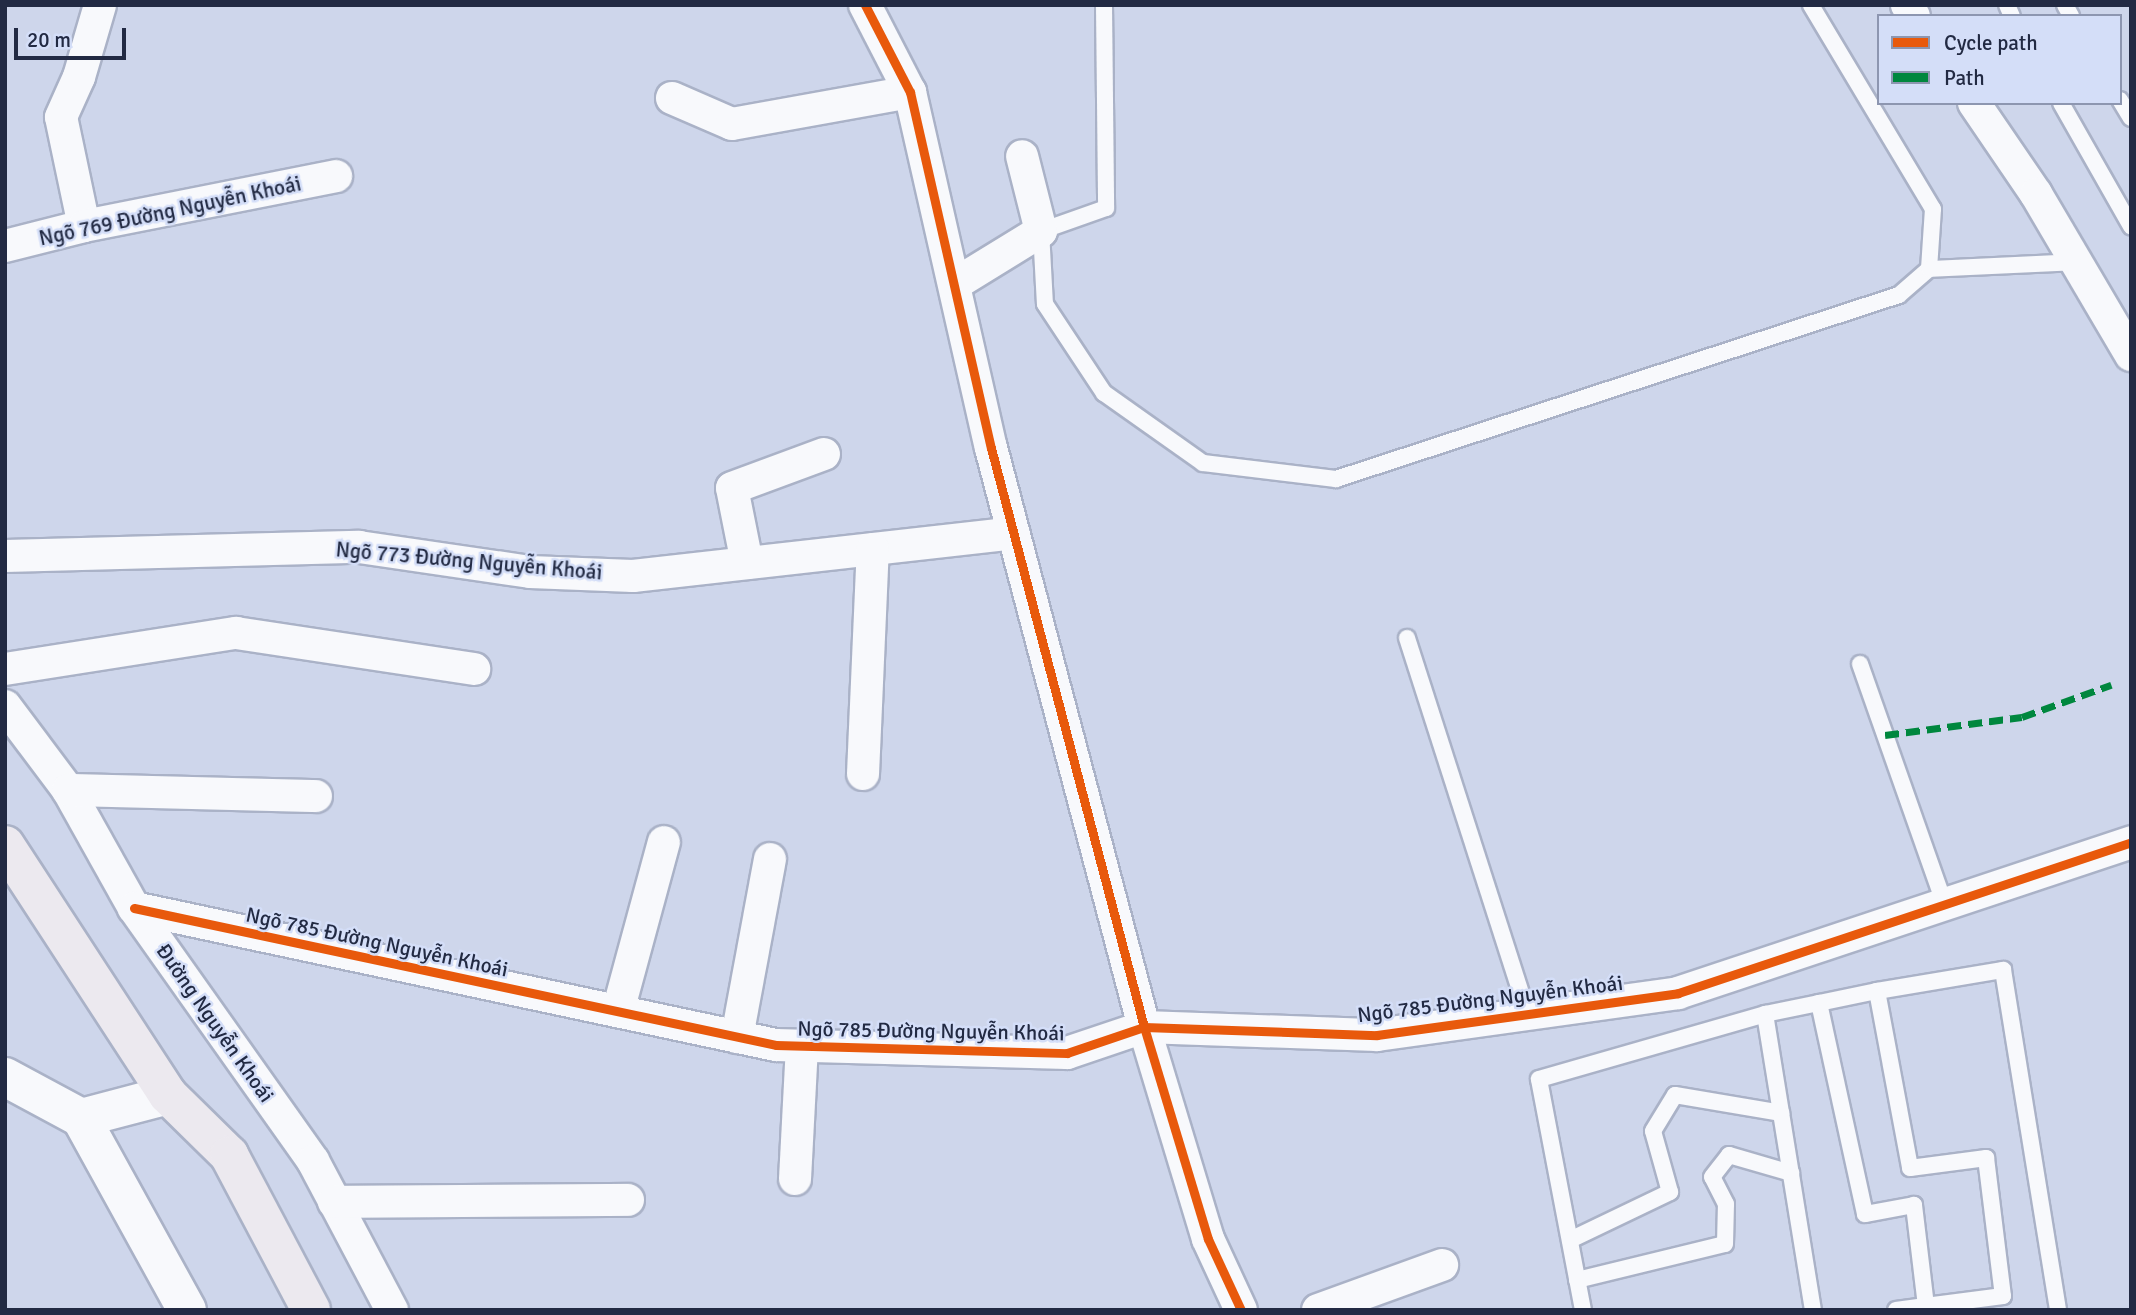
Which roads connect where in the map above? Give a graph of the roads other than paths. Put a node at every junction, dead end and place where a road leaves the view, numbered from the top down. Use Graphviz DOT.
graph roads {
  1 [pos="100,5"];
  2 [pos="865,5"];
  3 [pos="1104,5"];
  4 [pos="1811,5"];
  5 [pos="910,92"];
  6 [pos="672,98"];
  7 [pos="1975,105"];
  8 [pos="2063,105"];
  9 [pos="1022,156"];
  10 [pos="335,176"];
  11 [pos="84,226"];
  12 [pos="2131,226"];
  13 [pos="1041,231"];
  14 [pos="5,246"];
  15 [pos="2076,262"];
  16 [pos="1929,269"];
  17 [pos="955,284"];
  18 [pos="2131,355"];
  19 [pos="824,454"];
  20 [pos="1014,533"];
  21 [pos="873,549"];
  22 [pos="5,556"];
  23 [pos="747,564"];
  24 [pos="1407,638"];
  25 [pos="1860,664"];
  26 [pos="5,669"];
  27 [pos="474,669"];
  28 [pos="5,706"];
  29 [pos="863,774"];
  30 [pos="68,790"];
  31 [pos="316,796"];
  32 [pos="664,842"];
  33 [pos="2131,842"];
  34 [pos="5,845"];
  35 [pos="770,859"];
  36 [pos="1944,903"];
  37 [pos="134,908"];
  38 [pos="1877,991"];
  39 [pos="1819,1003"];
  40 [pos="618,1011"];
  41 [pos="1528,1014"];
  42 [pos="1765,1014"];
  43 [pos="1144,1027"];
  44 [pos="737,1037"];
  45 [pos="802,1046"];
  46 [pos="5,1077"];
  47 [pos="168,1095"];
  48 [pos="1781,1113"];
  49 [pos="81,1118"];
  50 [pos="1791,1173"];
  51 [pos="795,1179"];
  52 [pos="628,1200"];
  53 [pos="334,1202"];
  54 [pos="1570,1240"];
  55 [pos="1442,1265"];
  56 [pos="1577,1280"];
  57 [pos="1926,1308"];
  58 [pos="187,1310"];
  59 [pos="310,1310"];
  60 [pos="392,1310"];
  61 [pos="1241,1310"];
  62 [pos="1318,1310"];
  63 [pos="1583,1310"];
  64 [pos="1813,1310"];
  65 [pos="1896,1310"];
  66 [pos="2057,1310"];
  1 -- 11 [label="street"];
  2 -- 5 [label="street"];
  3 -- 13 [label="lane"];
  4 -- 16 [label="lane"];
  5 -- 6 [label="street"];
  5 -- 17 [label="street"];
  7 -- 15 [label="street"];
  8 -- 12 [label="lane"];
  9 -- 13 [label="street"];
  10 -- 11 [label="street, Ngõ 769 Đường Nguyễn Khoái"];
  11 -- 14 [label="street, Ngõ 769 Đường Nguyễn Khoái"];
  13 -- 16 [label="lane"];
  13 -- 17 [label="street"];
  15 -- 16 [label="lane"];
  15 -- 18 [label="street"];
  17 -- 20 [label="street"];
  19 -- 23 [label="street"];
  20 -- 21 [label="street, Ngõ 773 Đường Nguyễn Khoái"];
  20 -- 43 [label="street"];
  21 -- 23 [label="street, Ngõ 773 Đường Nguyễn Khoái"];
  21 -- 29 [label="street"];
  22 -- 23 [label="street, Ngõ 773 Đường Nguyễn Khoái"];
  24 -- 41 [label="lane"];
  25 -- 36 [label="lane"];
  26 -- 27 [label="street"];
  28 -- 30 [label="street, Đường Nguyễn Khoái"];
  30 -- 31 [label="street"];
  30 -- 37 [label="street, Đường Nguyễn Khoái"];
  32 -- 40 [label="street"];
  33 -- 36 [label="street, Ngõ 785 Đường Nguyễn Khoái"];
  34 -- 47 [label="main road"];
  35 -- 44 [label="street"];
  36 -- 41 [label="street, Ngõ 785 Đường Nguyễn Khoái"];
  37 -- 40 [label="street, Ngõ 785 Đường Nguyễn Khoái"];
  37 -- 53 [label="street, Đường Nguyễn Khoái"];
  38 -- 39 [label="lane"];
  38 -- 57 [label="lane"];
  38 -- 66 [label="lane"];
  39 -- 42 [label="lane"];
  39 -- 57 [label="lane"];
  40 -- 44 [label="street, Ngõ 785 Đường Nguyễn Khoái"];
  41 -- 43 [label="street, Ngõ 785 Đường Nguyễn Khoái"];
  42 -- 48 [label="lane"];
  42 -- 54 [label="lane"];
  43 -- 45 [label="street, Ngõ 785 Đường Nguyễn Khoái"];
  43 -- 61 [label="street"];
  44 -- 45 [label="street, Ngõ 785 Đường Nguyễn Khoái"];
  45 -- 51 [label="street"];
  46 -- 49 [label="street"];
  47 -- 49 [label="street"];
  47 -- 59 [label="main road"];
  48 -- 50 [label="lane"];
  48 -- 54 [label="lane"];
  49 -- 58 [label="street"];
  50 -- 56 [label="lane"];
  50 -- 64 [label="lane"];
  52 -- 53 [label="street"];
  53 -- 60 [label="street, Đường Nguyễn Khoái"];
  54 -- 56 [label="lane"];
  55 -- 62 [label="street"];
  56 -- 63 [label="lane"];
  57 -- 65 [label="lane"];
}
